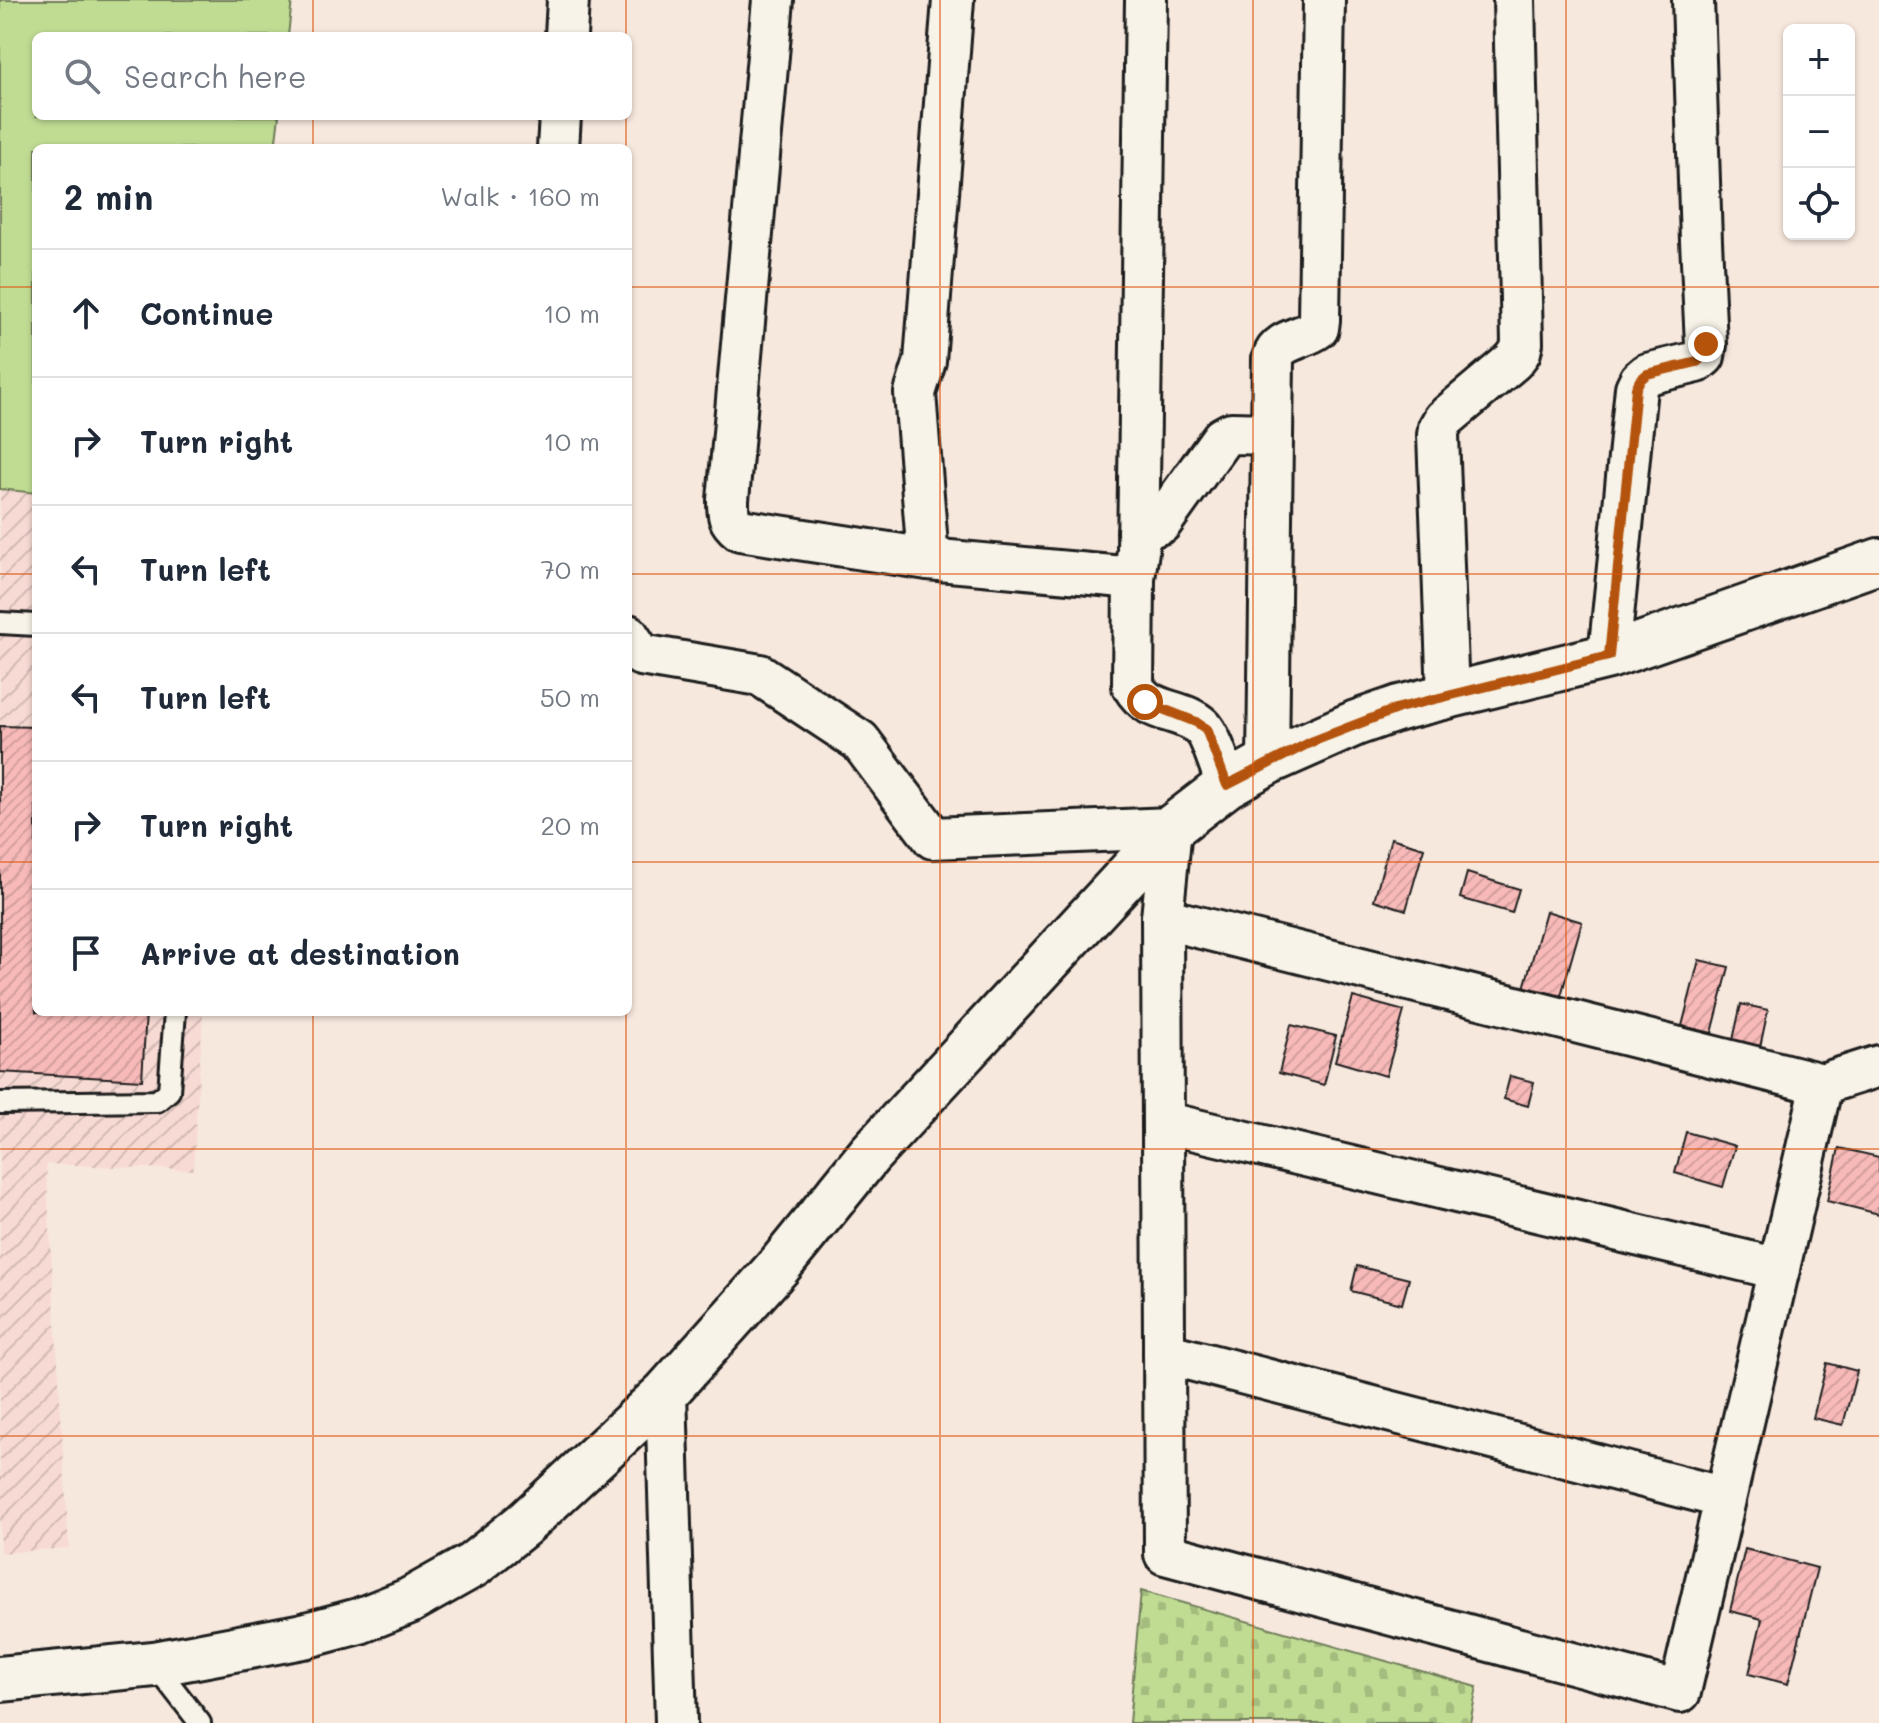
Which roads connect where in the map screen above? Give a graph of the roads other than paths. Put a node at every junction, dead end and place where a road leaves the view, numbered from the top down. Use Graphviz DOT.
graph roads {
  1 [pos="568,0"];
  2 [pos="773,0"];
  3 [pos="953,0"];
  4 [pos="1146,0"];
  5 [pos="1324,0"];
  6 [pos="1514,0"];
  7 [pos="1693,0"];
  8 [pos="566,32"];
  9 [pos="560,120"];
  10 [pos="558,144"];
  11 [pos="1271,434"];
  12 [pos="1138,532"];
  13 [pos="928,559"];
  14 [pos="1879,561"];
  15 [pos="1134,578"];
  16 [pos="0,623"];
  17 [pos="32,625"];
  18 [pos="632,641"];
  19 [pos="1609,656"];
  20 [pos="1448,696"];
  21 [pos="1268,762"];
  22 [pos="1227,785"];
  23 [pos="1171,828"];
  24 [pos="1162,918"];
  25 [pos="175,1016"];
  26 [pos="1879,1066"];
  27 [pos="1822,1084"];
  28 [pos="0,1103"];
  29 [pos="1163,1122"];
  30 [pos="1779,1269"];
  31 [pos="1164,1353"];
  32 [pos="666,1392"];
  33 [pos="1725,1498"];
  34 [pos="154,1664"];
  35 [pos="0,1679"];
  36 [pos="200,1723"];
  37 [pos="676,1723"];
  1 -- 8 [label="street"];
  2 -- 13 [label="street"];
  3 -- 13 [label="street"];
  4 -- 12 [label="street"];
  5 -- 11 [label="street"];
  6 -- 20 [label="street"];
  7 -- 19 [label="street"];
  9 -- 10 [label="street"];
  11 -- 12 [label="street"];
  11 -- 21 [label="street"];
  12 -- 15 [label="street"];
  13 -- 15 [label="street"];
  14 -- 19 [label="street"];
  15 -- 22 [label="street"];
  16 -- 17 [label="lane"];
  18 -- 23 [label="street"];
  19 -- 20 [label="street"];
  20 -- 21 [label="street"];
  21 -- 22 [label="street"];
  22 -- 23 [label="street"];
  23 -- 24 [label="street"];
  23 -- 32 [label="street"];
  24 -- 27 [label="street"];
  24 -- 29 [label="street"];
  25 -- 28 [label="lane"];
  26 -- 27 [label="street"];
  27 -- 30 [label="street"];
  29 -- 30 [label="street"];
  29 -- 31 [label="street"];
  30 -- 33 [label="street"];
  31 -- 33 [label="street"];
  31 -- 33 [label="street"];
  32 -- 34 [label="street"];
  32 -- 37 [label="street"];
  34 -- 35 [label="street"];
  34 -- 36 [label="lane"];
}
